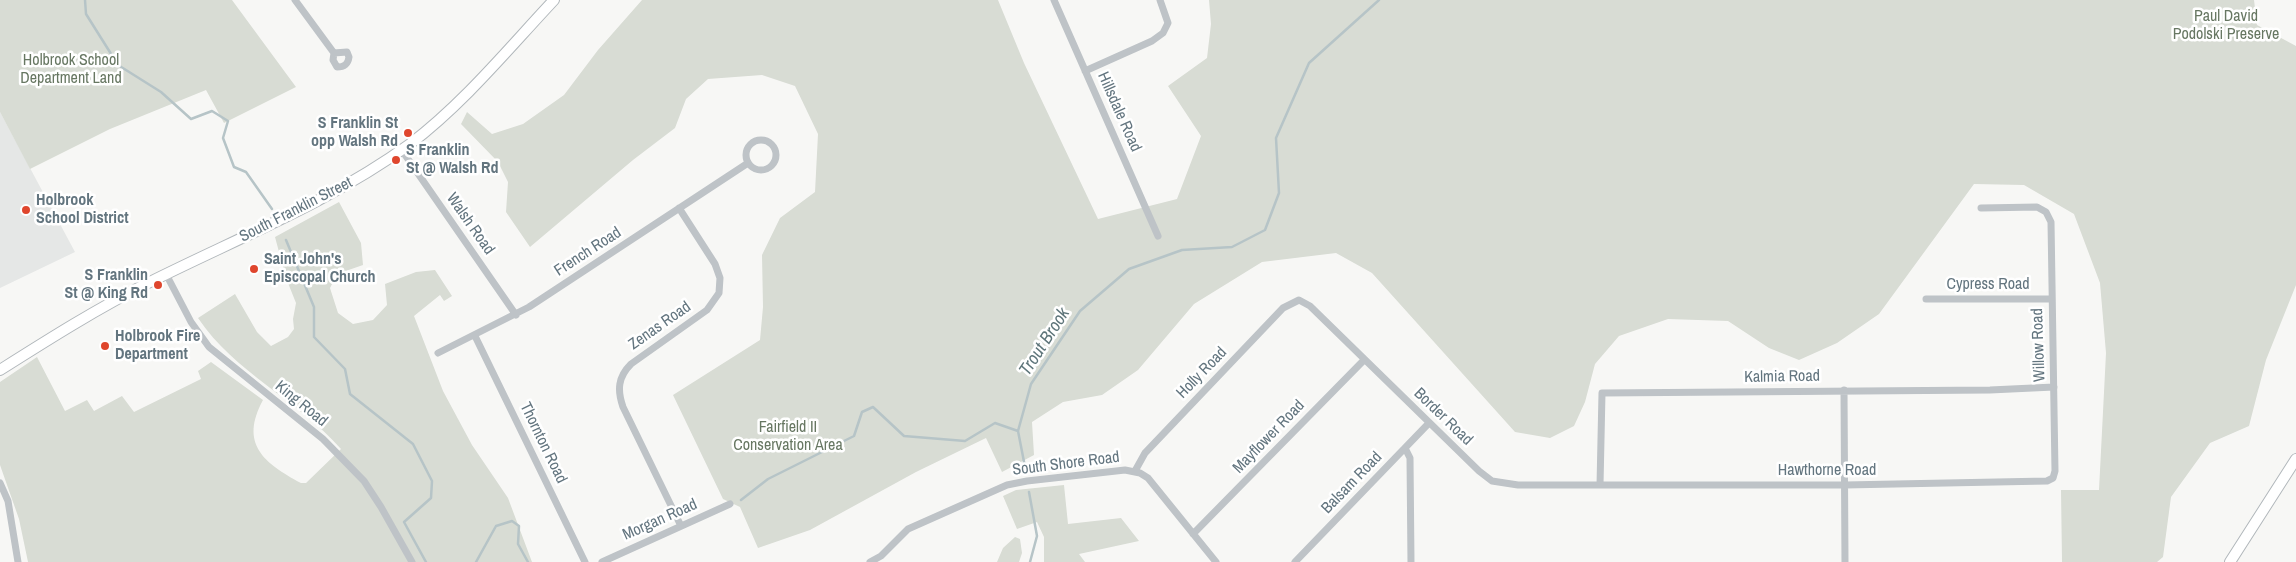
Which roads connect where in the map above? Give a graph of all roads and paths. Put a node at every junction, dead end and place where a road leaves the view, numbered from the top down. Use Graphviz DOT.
graph roads {
  1 [pos="295,0"];
  2 [pos="554,0"];
  3 [pos="1054,0"];
  4 [pos="1160,0"];
  5 [pos="334,53"];
  6 [pos="1086,71"];
  7 [pos="401,149"];
  8 [pos="748,163"];
  9 [pos="679,208"];
  10 [pos="1980,208"];
  11 [pos="1158,236"];
  12 [pos="166,274"];
  13 [pos="1926,299"];
  14 [pos="2051,299"];
  15 [pos="1296,300"];
  16 [pos="516,315"];
  17 [pos="475,336"];
  18 [pos="438,353"];
  19 [pos="1364,360"];
  20 [pos="0,370"];
  21 [pos="2054,387"];
  22 [pos="1844,390"];
  23 [pos="1429,423"];
  24 [pos="1405,448"];
  25 [pos="2296,459"];
  26 [pos="1135,471"];
  27 [pos="2053,478"];
  28 [pos="0,483"];
  29 [pos="1600,485"];
  30 [pos="1845,485"];
  31 [pos="730,504"];
  32 [pos="682,526"];
  33 [pos="1193,534"];
  34 [pos="18,562"];
  35 [pos="412,562"];
  36 [pos="586,562"];
  37 [pos="602,562"];
  38 [pos="870,562"];
  39 [pos="1216,562"];
  40 [pos="1295,562"];
  41 [pos="1410,562"];
  42 [pos="1845,562"];
  43 [pos="2230,562"];
  1 -- 5 [label="street"];
  2 -- 7 [label="main road, South Franklin Street"];
  3 -- 6 [label="street, Hillsdale Road"];
  4 -- 6 [label="street"];
  6 -- 11 [label="street, Hillsdale Road"];
  7 -- 12 [label="main road, South Franklin Street"];
  7 -- 16 [label="street, Walsh Road"];
  8 -- 8 [label="street"];
  8 -- 9 [label="street, French Road"];
  9 -- 16 [label="street, French Road"];
  9 -- 32 [label="street, Zenas Road"];
  10 -- 14 [label="street, Willow Road"];
  12 -- 20 [label="main road, South Franklin Street"];
  12 -- 35 [label="street, King Road"];
  13 -- 14 [label="street, Cypress Road"];
  14 -- 21 [label="street, Willow Road"];
  15 -- 19 [label="street, Border Road"];
  15 -- 26 [label="street, Holly Road"];
  16 -- 17 [label="street, French Road"];
  17 -- 18 [label="street, French Road"];
  17 -- 36 [label="street, Thornton Road"];
  19 -- 23 [label="street, Border Road"];
  19 -- 33 [label="street, Mayflower Road"];
  21 -- 22 [label="street, Kalmia Road"];
  21 -- 27 [label="street, Willow Road"];
  22 -- 29 [label="street, Kalmia Road"];
  22 -- 30 [label="street"];
  23 -- 24 [label="street, Balsam Road"];
  23 -- 29 [label="street, Border Road"];
  24 -- 40 [label="street, Balsam Road"];
  24 -- 41 [label="street"];
  25 -- 43 [label="main road"];
  26 -- 33 [label="street, South Shore Road"];
  26 -- 38 [label="street, South Shore Road"];
  27 -- 30 [label="street, Hawthorne Road"];
  28 -- 34 [label="street"];
  29 -- 30 [label="street, Hawthorne Road"];
  30 -- 42 [label="street"];
  31 -- 32 [label="street, Morgan Road"];
  32 -- 37 [label="street, Morgan Road"];
  33 -- 39 [label="street, South Shore Road"];
}
